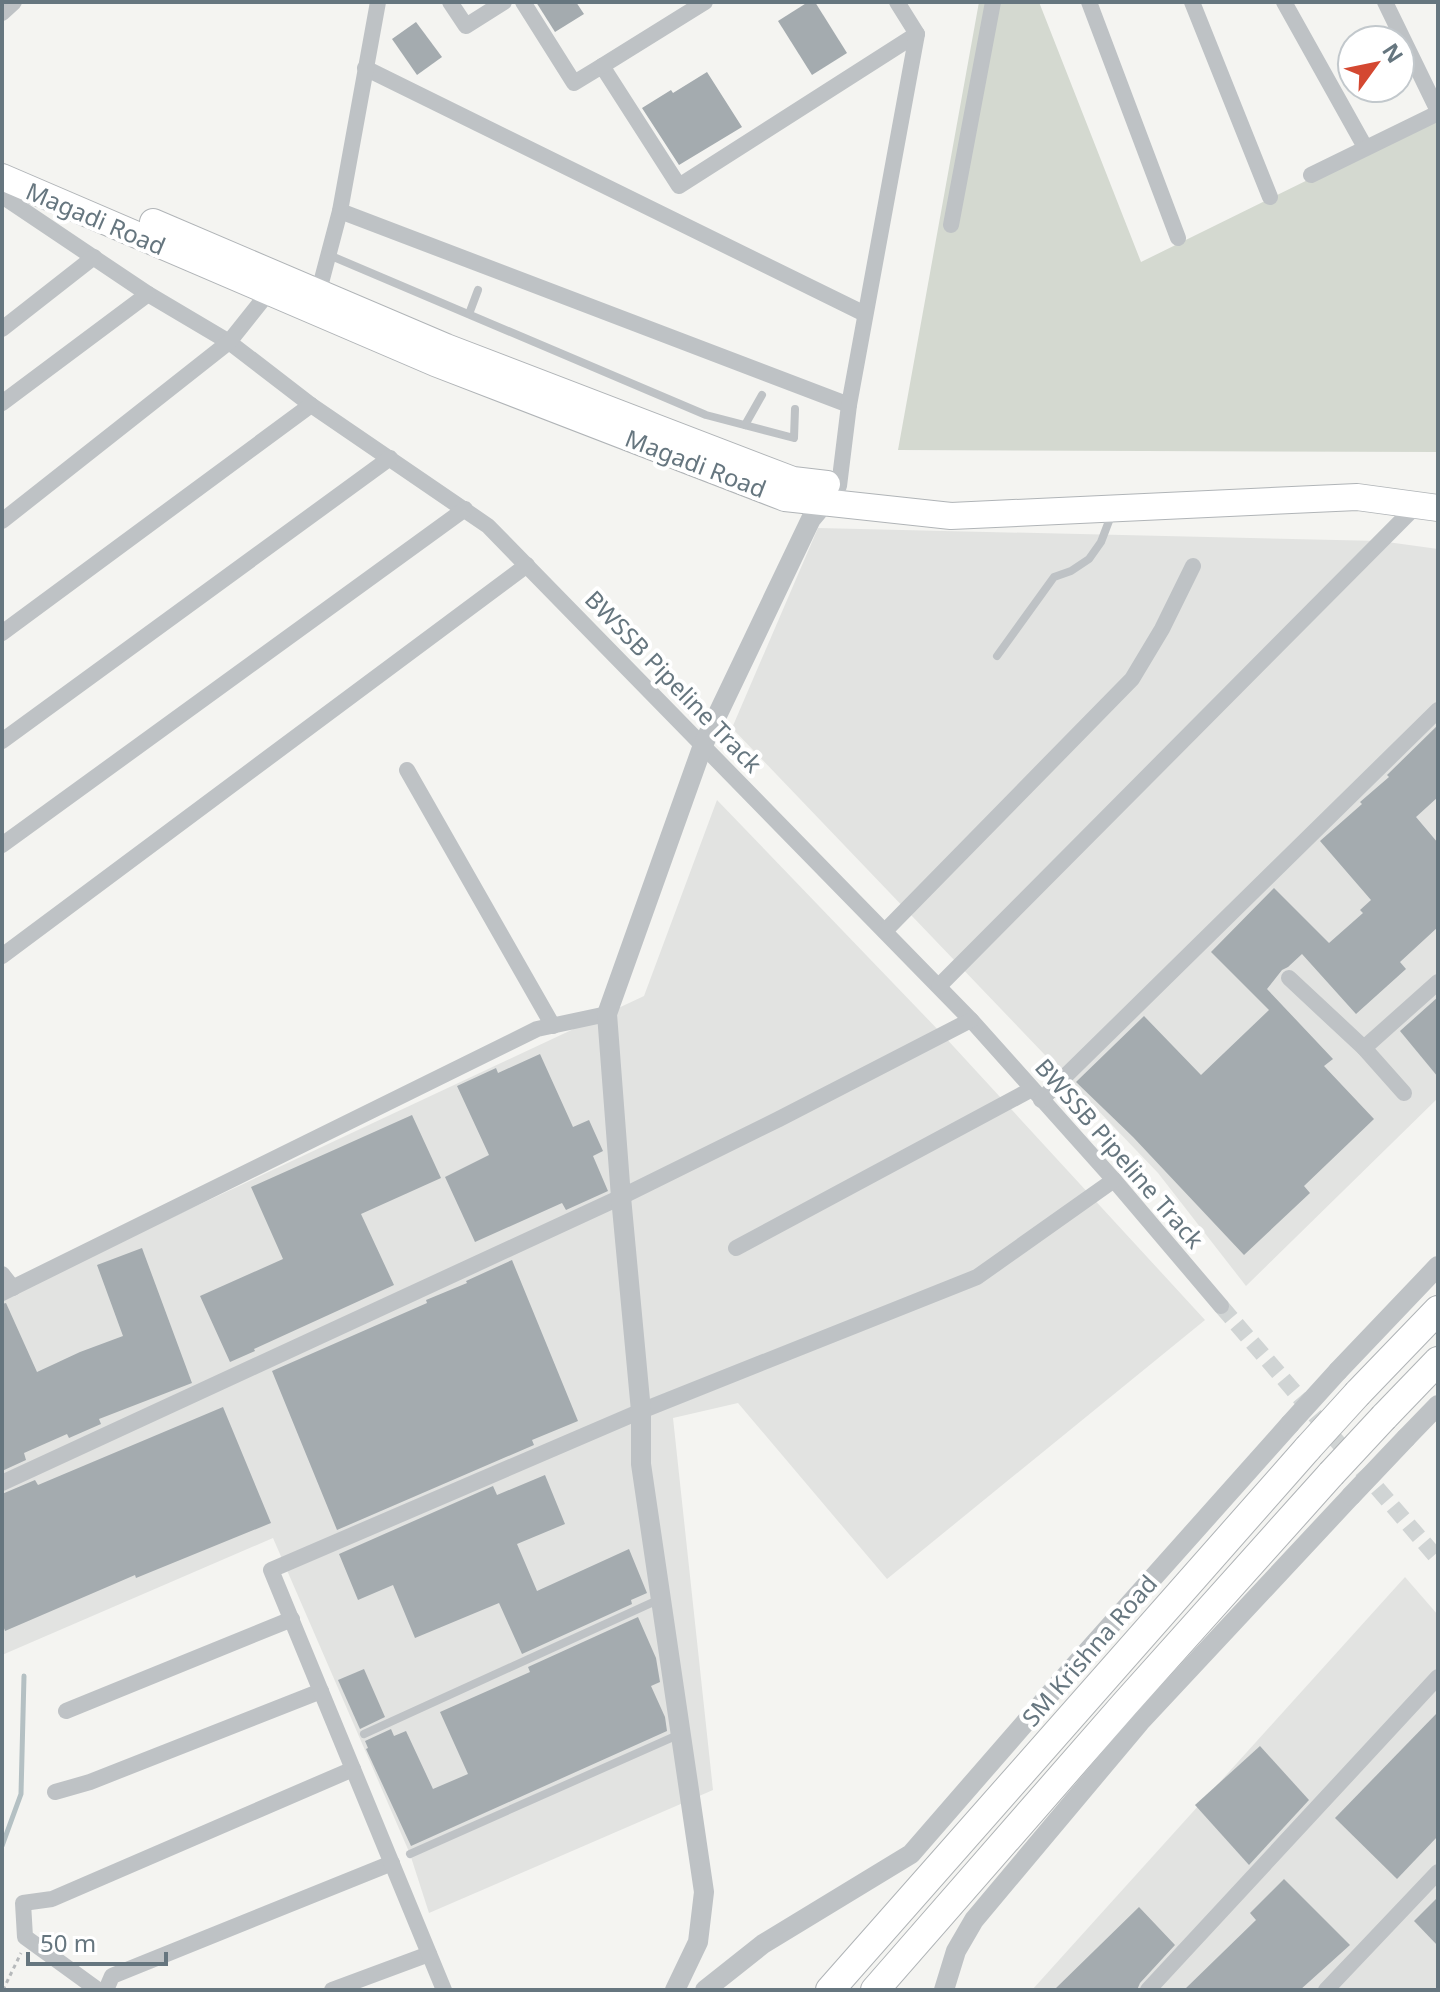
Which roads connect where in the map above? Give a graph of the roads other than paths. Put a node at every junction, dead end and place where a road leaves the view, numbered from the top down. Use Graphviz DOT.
graph roads {
  1 [pos="14,2"];
  2 [pos="378,2"];
  3 [pos="450,2"];
  4 [pos="504,2"];
  5 [pos="523,2"];
  6 [pos="705,2"];
  7 [pos="897,2"];
  8 [pos="993,2"];
  9 [pos="1089,2"];
  10 [pos="1192,2"];
  11 [pos="1284,2"];
  12 [pos="1385,2"];
  13 [pos="2,13"];
  14 [pos="917,34"];
  15 [pos="602,66"];
  16 [pos="365,68"];
  17 [pos="1438,112"];
  18 [pos="1365,147"];
  19 [pos="2,159"];
  20 [pos="1311,175"];
  21 [pos="2,177"];
  22 [pos="2,196"];
  23 [pos="1270,197"];
  24 [pos="340,211"];
  25 [pos="951,225"];
  26 [pos="1178,238"];
  27 [pos="329,255"];
  28 [pos="94,257"];
  29 [pos="274,284"];
  30 [pos="478,290"];
  31 [pos="148,294"];
  32 [pos="316,300"];
  33 [pos="469,314"];
  34 [pos="865,314"];
  35 [pos="2,329"];
  36 [pos="229,342"];
  37 [pos="762,395"];
  38 [pos="2,403"];
  39 [pos="311,405"];
  40 [pos="849,405"];
  41 [pos="795,409"];
  42 [pos="745,425"];
  43 [pos="390,458"];
  44 [pos="833,493"];
  45 [pos="1431,501"];
  46 [pos="465,509"];
  47 [pos="1113,509"];
  48 [pos="2,521"];
  49 [pos="527,565"];
  50 [pos="1193,566"];
  51 [pos="2,633"];
  52 [pos="997,656"];
  53 [pos="1438,710"];
  54 [pos="2,741"];
  55 [pos="703,745"];
  56 [pos="407,770"];
  57 [pos="2,845"];
  58 [pos="885,931"];
  59 [pos="2,956"];
  60 [pos="1289,978"];
  61 [pos="1438,982"];
  62 [pos="939,986"];
  63 [pos="607,1014"];
  64 [pos="971,1020"];
  65 [pos="553,1026"];
  66 [pos="1364,1048"];
  67 [pos="1404,1093"];
  68 [pos="1036,1094"];
  69 [pos="1114,1180"];
  70 [pos="621,1197"];
  71 [pos="736,1248"];
  72 [pos="1438,1266"];
  73 [pos="2,1274"];
  74 [pos="7,1291"];
  75 [pos="1221,1306"];
  76 [pos="1438,1310"];
  77 [pos="1438,1361"];
  78 [pos="1438,1405"];
  79 [pos="641,1411"];
  80 [pos="1331,1448"];
  81 [pos="2,1483"];
  82 [pos="661,1599"];
  83 [pos="292,1619"];
  84 [pos="1438,1677"];
  85 [pos="321,1691"];
  86 [pos="66,1711"];
  87 [pos="680,1733"];
  88 [pos="364,1734"];
  89 [pos="353,1769"];
  90 [pos="55,1792"];
  91 [pos="410,1854"];
  92 [pos="392,1863"];
  93 [pos="1438,1872"];
  94 [pos="429,1954"];
  95 [pos="98,1990"];
  96 [pos="106,1990"];
  97 [pos="332,1990"];
  98 [pos="444,1990"];
  99 [pos="675,1990"];
  100 [pos="705,1990"];
  101 [pos="830,1990"];
  102 [pos="875,1990"];
  103 [pos="944,1990"];
  104 [pos="1148,1990"];
  105 [pos="1326,1990"];
  1 -- 13 [label="street"];
  2 -- 16 [label="street"];
  3 -- 4 [label="street"];
  5 -- 15 [label="street"];
  6 -- 15 [label="street"];
  7 -- 14 [label="street"];
  8 -- 25 [label="street"];
  9 -- 26 [label="street"];
  10 -- 23 [label="street"];
  11 -- 18 [label="street"];
  12 -- 17 [label="street"];
  14 -- 15 [label="street"];
  14 -- 34 [label="street"];
  16 -- 24 [label="street"];
  16 -- 34 [label="street"];
  17 -- 18 [label="street"];
  18 -- 20 [label="street"];
  19 -- 29 [label="main road, Magadi Road"];
  21 -- 29 [label="main road, Magadi Road"];
  22 -- 28 [label="street, BWSSB Pipeline Track"];
  24 -- 27 [label="street"];
  24 -- 40 [label="street"];
  27 -- 32 [label="street"];
  27 -- 33 [label="lane"];
  28 -- 31 [label="street, BWSSB Pipeline Track"];
  28 -- 35 [label="street"];
  29 -- 32 [label="main road, Magadi Road"];
  29 -- 36 [label="street"];
  30 -- 33 [label="lane"];
  31 -- 36 [label="street, BWSSB Pipeline Track"];
  31 -- 38 [label="street"];
  32 -- 44 [label="main road, Magadi Road"];
  33 -- 42 [label="lane"];
  34 -- 40 [label="street"];
  36 -- 39 [label="street, BWSSB Pipeline Track"];
  36 -- 48 [label="street"];
  37 -- 42 [label="lane"];
  39 -- 43 [label="street, BWSSB Pipeline Track"];
  39 -- 51 [label="street"];
  40 -- 44 [label="street"];
  41 -- 42 [label="lane"];
  43 -- 46 [label="street, BWSSB Pipeline Track"];
  43 -- 54 [label="street"];
  44 -- 45 [label="main road, Magadi Road"];
  44 -- 47 [label="main road, Magadi Road"];
  44 -- 55 [label="street"];
  45 -- 47 [label="main road, Magadi Road"];
  45 -- 62 [label="street"];
  46 -- 49 [label="street, BWSSB Pipeline Track"];
  46 -- 57 [label="street"];
  47 -- 52 [label="lane"];
  49 -- 55 [label="street, BWSSB Pipeline Track"];
  49 -- 59 [label="street"];
  50 -- 58 [label="street"];
  53 -- 68 [label="street"];
  55 -- 58 [label="street, BWSSB Pipeline Track"];
  55 -- 63 [label="street"];
  56 -- 65 [label="street"];
  58 -- 62 [label="street, BWSSB Pipeline Track"];
  60 -- 66 [label="street"];
  61 -- 66 [label="street"];
  62 -- 64 [label="street, BWSSB Pipeline Track"];
  63 -- 65 [label="street"];
  63 -- 70 [label="street"];
  64 -- 68 [label="street, BWSSB Pipeline Track"];
  64 -- 70 [label="street"];
  65 -- 74 [label="street"];
  66 -- 67 [label="street"];
  68 -- 69 [label="street, BWSSB Pipeline Track"];
  68 -- 71 [label="street"];
  69 -- 75 [label="street, BWSSB Pipeline Track"];
  69 -- 79 [label="street"];
  70 -- 79 [label="street"];
  70 -- 81 [label="street"];
  72 -- 100 [label="street, SM Krishna Road, bridge"];
  73 -- 74 [label="street"];
  76 -- 80 [label="highway, SM Krishna Road, bridge"];
  77 -- 80 [label="highway, SM Krishna Road, bridge"];
  78 -- 103 [label="street, bridge"];
  79 -- 82 [label="street"];
  79 -- 83 [label="street"];
  80 -- 101 [label="highway, SM Krishna Road"];
  80 -- 102 [label="highway, SM Krishna Road"];
  82 -- 87 [label="street"];
  82 -- 88 [label="lane"];
  83 -- 85 [label="street"];
  83 -- 86 [label="street"];
  84 -- 104 [label="street"];
  85 -- 89 [label="street"];
  85 -- 90 [label="street"];
  87 -- 91 [label="lane"];
  87 -- 99 [label="street"];
  89 -- 92 [label="street"];
  89 -- 95 [label="street"];
  92 -- 94 [label="street"];
  92 -- 96 [label="street"];
  93 -- 105 [label="street"];
  94 -- 97 [label="street"];
  94 -- 98 [label="street"];
}
